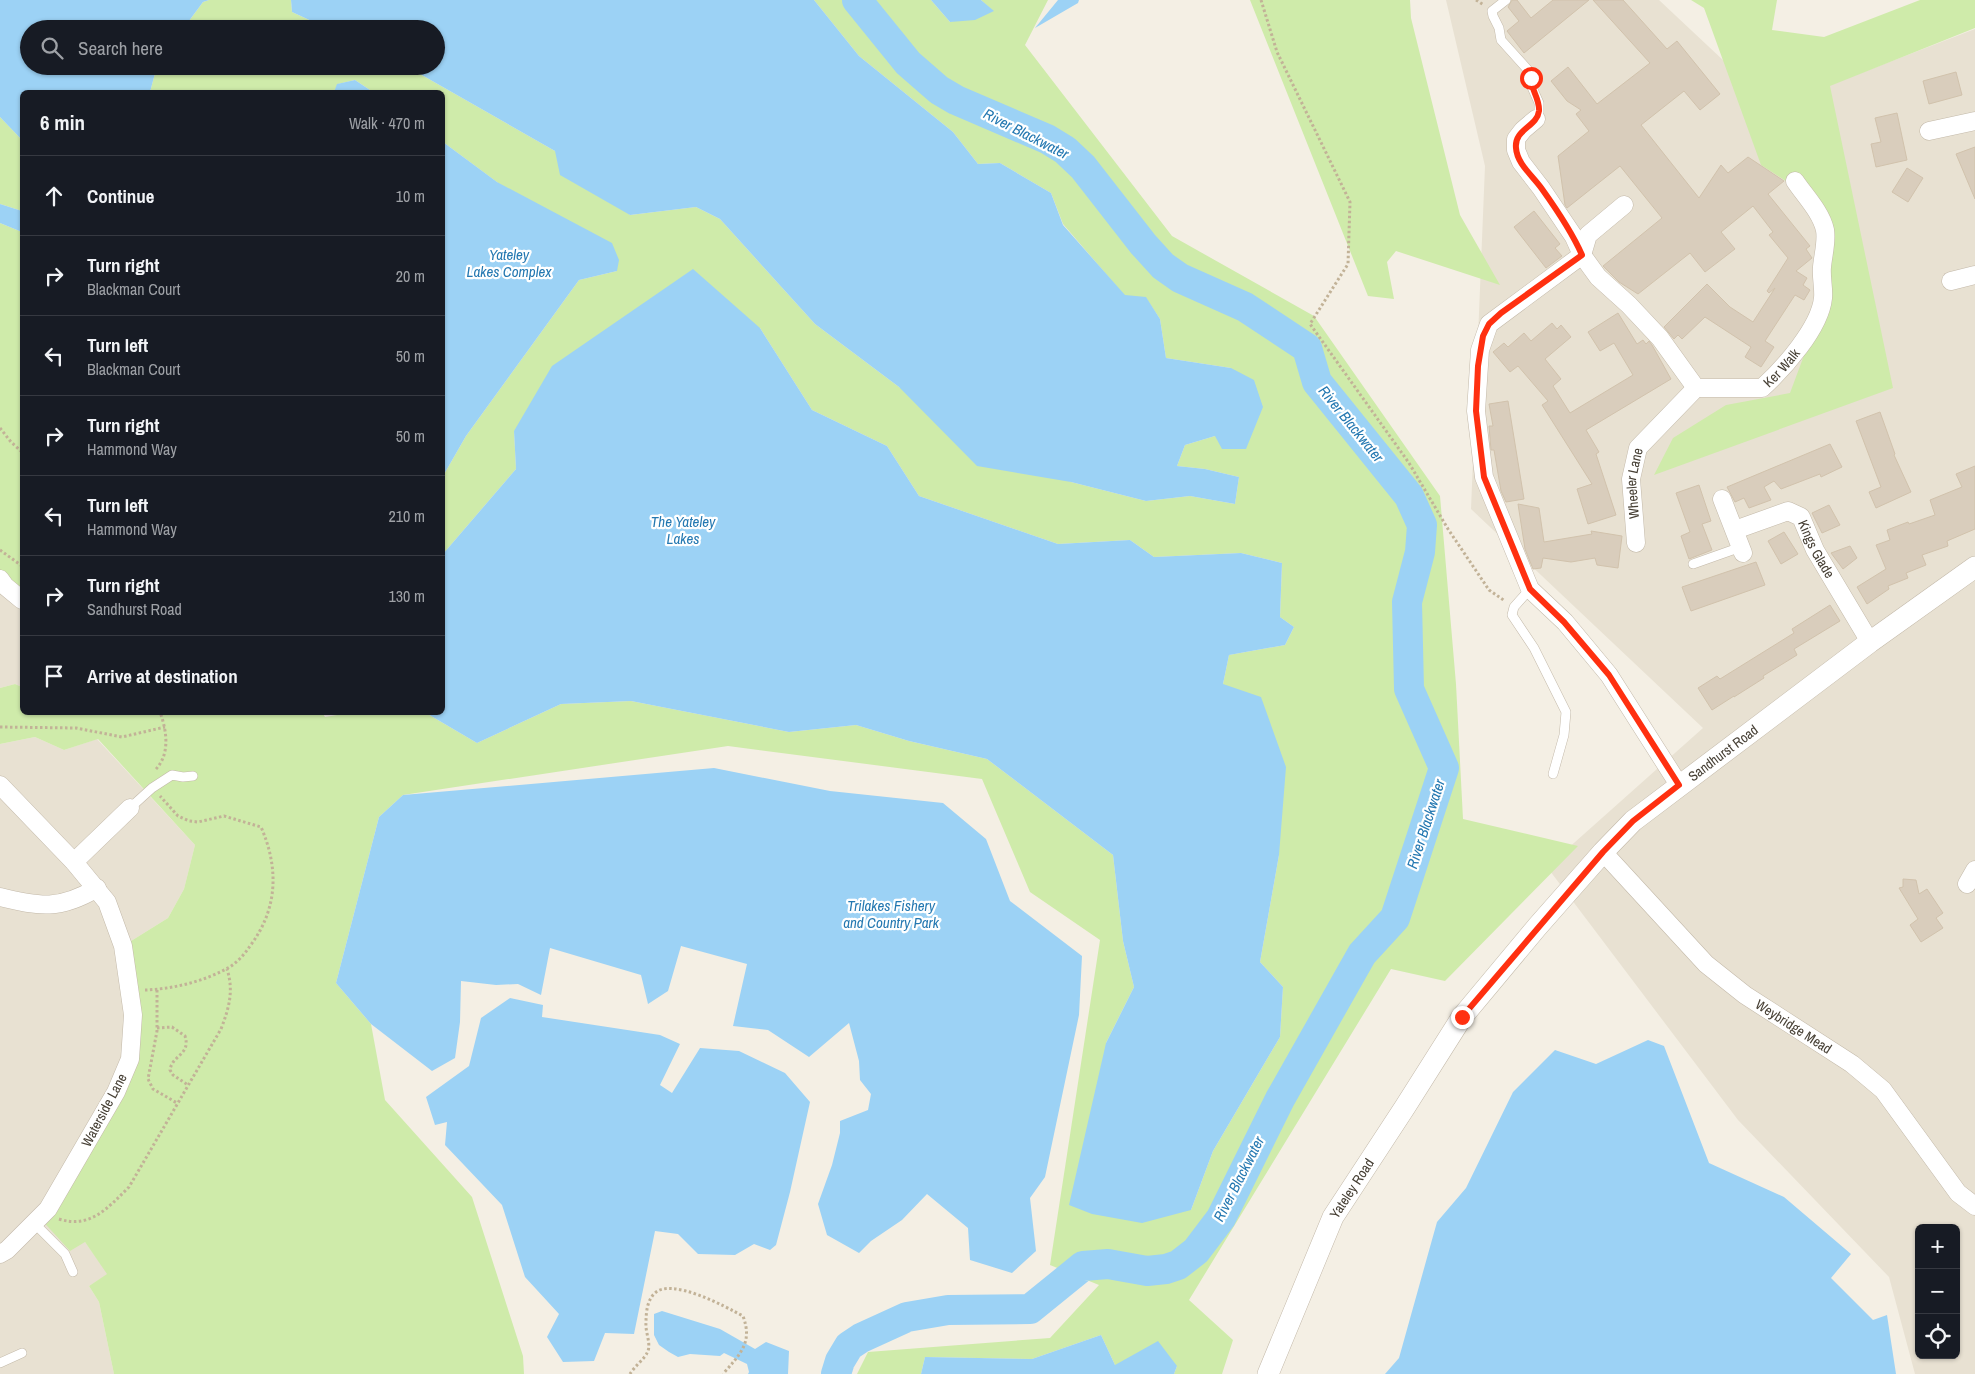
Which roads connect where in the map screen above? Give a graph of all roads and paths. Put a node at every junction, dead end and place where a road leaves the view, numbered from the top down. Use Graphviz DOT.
graph roads {
  1 [pos="1261,0"];
  2 [pos="1506,0"];
  3 [pos="1536,120"];
  4 [pos="1975,122"];
  5 [pos="1929,131"];
  6 [pos="1795,181"];
  7 [pos="1624,205"];
  8 [pos="1582,255"];
  9 [pos="1975,275"];
  10 [pos="1951,282"];
  11 [pos="1696,388"];
  12 [pos="0,428"];
  13 [pos="20,450"];
  14 [pos="1722,499"];
  15 [pos="1735,530"];
  16 [pos="1636,543"];
  17 [pos="0,550"];
  18 [pos="1742,550"];
  19 [pos="1693,564"];
  20 [pos="20,565"];
  21 [pos="1975,567"];
  22 [pos="0,579"];
  23 [pos="1530,589"];
  24 [pos="20,598"];
  25 [pos="1514,607"];
  26 [pos="1870,642"];
  27 [pos="161,715"];
  28 [pos="165,726"];
  29 [pos="0,728"];
  30 [pos="1553,774"];
  31 [pos="193,776"];
  32 [pos="0,785"];
  33 [pos="1679,785"];
  34 [pos="152,788"];
  35 [pos="130,808"];
  36 [pos="1603,852"];
  37 [pos="74,862"];
  38 [pos="97,888"];
  39 [pos="0,897"];
  40 [pos="227,968"];
  41 [pos="157,990"];
  42 [pos="129,991"];
  43 [pos="1462,1017"];
  44 [pos="157,1028"];
  45 [pos="188,1085"];
  46 [pos="177,1104"];
  47 [pos="1975,1206"];
  48 [pos="48,1208"];
  49 [pos="34,1223"];
  50 [pos="0,1254"];
  51 [pos="73,1272"];
  52 [pos="22,1353"];
  53 [pos="0,1363"];
  54 [pos="630,1374"];
  55 [pos="723,1374"];
  56 [pos="1268,1374"];
  1 -- 25 [label="path"];
  2 -- 3 [label="lane"];
  3 -- 8 [label="street"];
  4 -- 5 [label="street"];
  6 -- 11 [label="street, Ker Walk"];
  7 -- 8 [label="street"];
  8 -- 11 [label="street"];
  8 -- 23 [label="street"];
  9 -- 10 [label="street"];
  11 -- 16 [label="street, Wheeler Lane"];
  12 -- 13 [label="path"];
  14 -- 15 [label="street"];
  15 -- 18 [label="street"];
  15 -- 26 [label="street, Kings Glade"];
  17 -- 20 [label="path"];
  18 -- 19 [label="lane"];
  21 -- 26 [label="street, Sandhurst Road"];
  22 -- 24 [label="street"];
  23 -- 25 [label="lane"];
  23 -- 33 [label="street"];
  25 -- 30 [label="lane"];
  26 -- 33 [label="street, Sandhurst Road"];
  27 -- 28 [label="path"];
  28 -- 29 [label="path"];
  28 -- 34 [label="path"];
  31 -- 34 [label="lane"];
  32 -- 37 [label="street, Waterside Lane"];
  33 -- 36 [label="street, Sandhurst Road"];
  34 -- 35 [label="lane"];
  34 -- 40 [label="path"];
  35 -- 37 [label="street"];
  36 -- 43 [label="street, Sandhurst Road"];
  36 -- 47 [label="street, Weybridge Mead"];
  37 -- 38 [label="street, Waterside Lane"];
  38 -- 39 [label="street"];
  38 -- 42 [label="street, Waterside Lane"];
  40 -- 41 [label="path"];
  40 -- 45 [label="path"];
  41 -- 42 [label="path"];
  41 -- 44 [label="path"];
  42 -- 48 [label="street, Waterside Lane"];
  43 -- 56 [label="street, Yateley Road"];
  44 -- 45 [label="path"];
  44 -- 46 [label="path"];
  45 -- 46 [label="path"];
  46 -- 48 [label="path"];
  48 -- 49 [label="street, Waterside Lane"];
  49 -- 50 [label="street, Waterside Lane"];
  49 -- 51 [label="lane"];
  52 -- 53 [label="lane"];
  54 -- 55 [label="path"];
}
